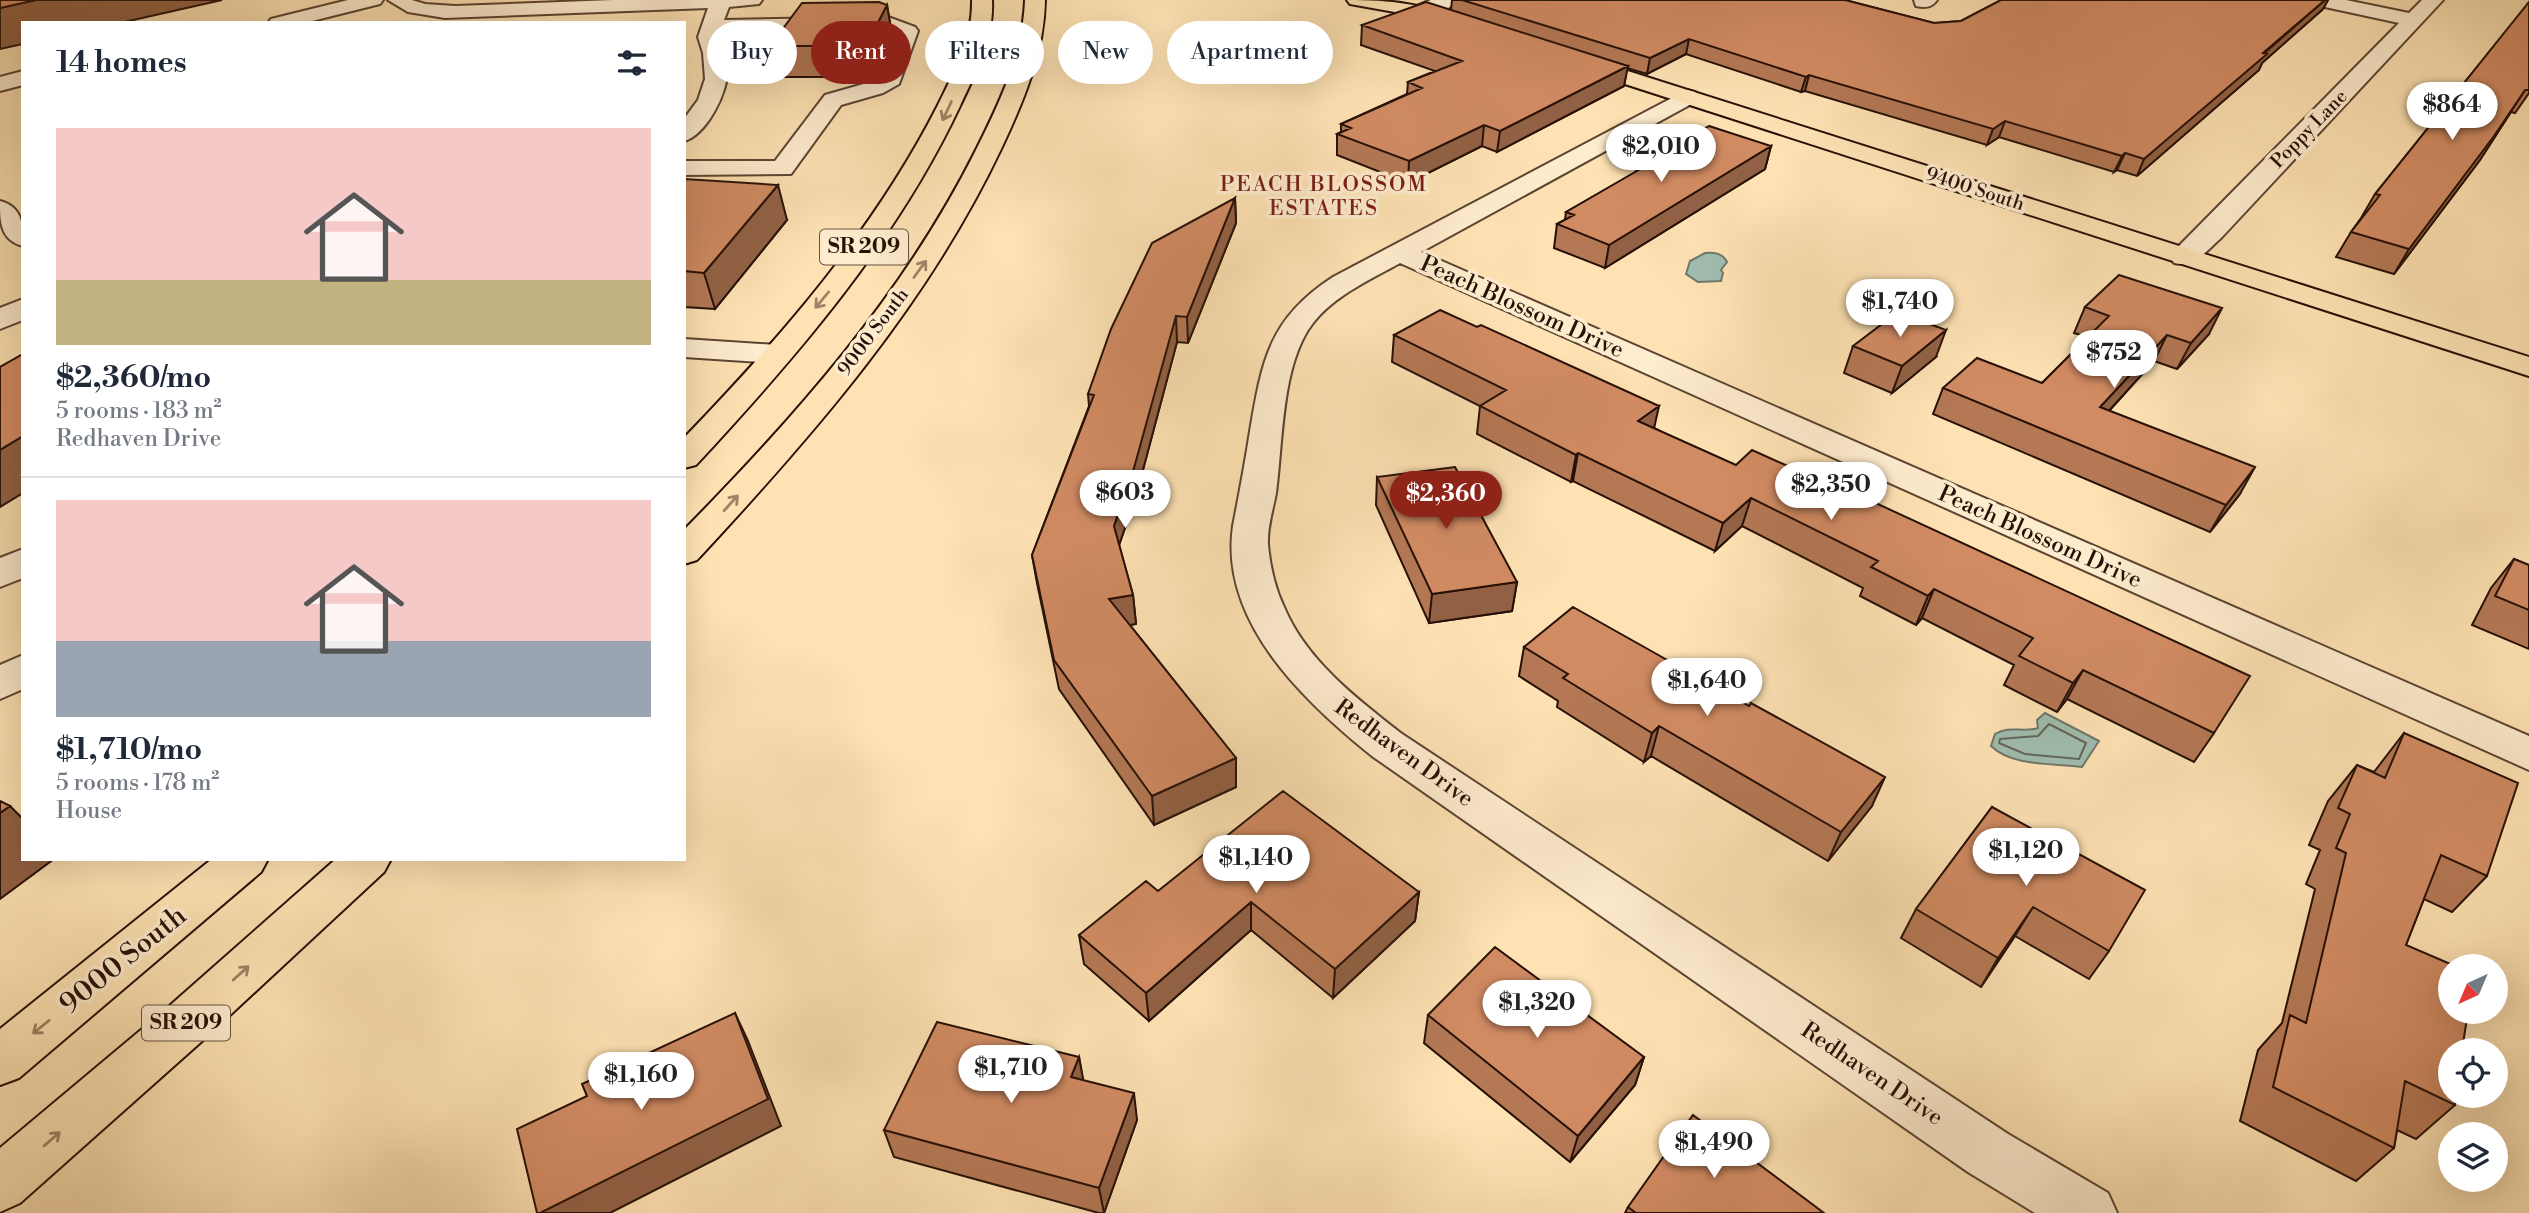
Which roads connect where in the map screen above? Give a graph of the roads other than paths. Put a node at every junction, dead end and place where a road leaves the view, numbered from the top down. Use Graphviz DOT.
graph roads {
  1 [pos="373,0"];
  2 [pos="398,0"];
  3 [pos="757,0"];
  4 [pos="982,0"];
  5 [pos="1035,0"];
  6 [pos="1357,0"];
  7 [pos="1448,0"];
  8 [pos="2318,0"];
  9 [pos="2432,0"];
  10 [pos="721,2"];
  11 [pos="551,3"];
  12 [pos="1413,5"];
  13 [pos="331,10"];
  14 [pos="2412,20"];
  15 [pos="286,21"];
  16 [pos="351,21"];
  17 [pos="536,21"];
  18 [pos="714,21"];
  19 [pos="797,25"];
  20 [pos="1474,28"];
  21 [pos="1554,54"];
  22 [pos="21,79"];
  23 [pos="0,84"];
  24 [pos="716,84"];
  25 [pos="1686,97"];
  26 [pos="686,132"];
  27 [pos="686,168"];
  28 [pos="0,209"];
  29 [pos="21,235"];
  30 [pos="1398,252"];
  31 [pos="2184,257"];
  32 [pos="21,309"];
  33 [pos="0,320"];
  34 [pos="686,348"];
  35 [pos="777,354"];
  36 [pos="2529,367"];
  37 [pos="686,456"];
  38 [pos="686,550"];
  39 [pos="21,562"];
  40 [pos="0,575"];
  41 [pos="21,670"];
  42 [pos="0,684"];
  43 [pos="2529,754"];
  44 [pos="243,861"];
  45 [pos="367,861"];
  46 [pos="0,1061"];
  47 [pos="0,1184"];
  48 [pos="2088,1213"];
  1 -- 13 [label="street"];
  2 -- 11 [label="street"];
  3 -- 10 [label="street"];
  4 -- 35 [label="main road, SR 209, one-way"];
  38 -- 5 [label="main road, 9000 South / SR 209, one-way"];
  6 -- 12 [label="main road"];
  7 -- 12 [label="street"];
  8 -- 14 [label="street"];
  9 -- 14 [label="street, Poppy Lane"];
  10 -- 11 [label="street"];
  10 -- 18 [label="street"];
  11 -- 17 [label="street"];
  12 -- 20 [label="main road"];
  13 -- 15 [label="street"];
  13 -- 16 [label="street"];
  14 -- 31 [label="street, Poppy Lane"];
  19 -- 27 [label="street"];
  21 -- 25 [label="main road, 9400 South"];
  22 -- 23 [label="street"];
  24 -- 26 [label="street"];
  25 -- 30 [label="street, Redhaven Drive"];
  25 -- 31 [label="main road, 9400 South"];
  28 -- 29 [label="street"];
  30 -- 43 [label="street, Peach Blossom Drive"];
  30 -- 48 [label="street, Redhaven Drive"];
  31 -- 36 [label="main road, 9400 South"];
  32 -- 33 [label="street"];
  34 -- 35 [label="street"];
  35 -- 37 [label="main road, SR 209"];
  39 -- 40 [label="street"];
  41 -- 42 [label="street"];
  44 -- 46 [label="main road, 9000 South, one-way"];
  47 -- 45 [label="main road, SR 209, one-way"];
}
